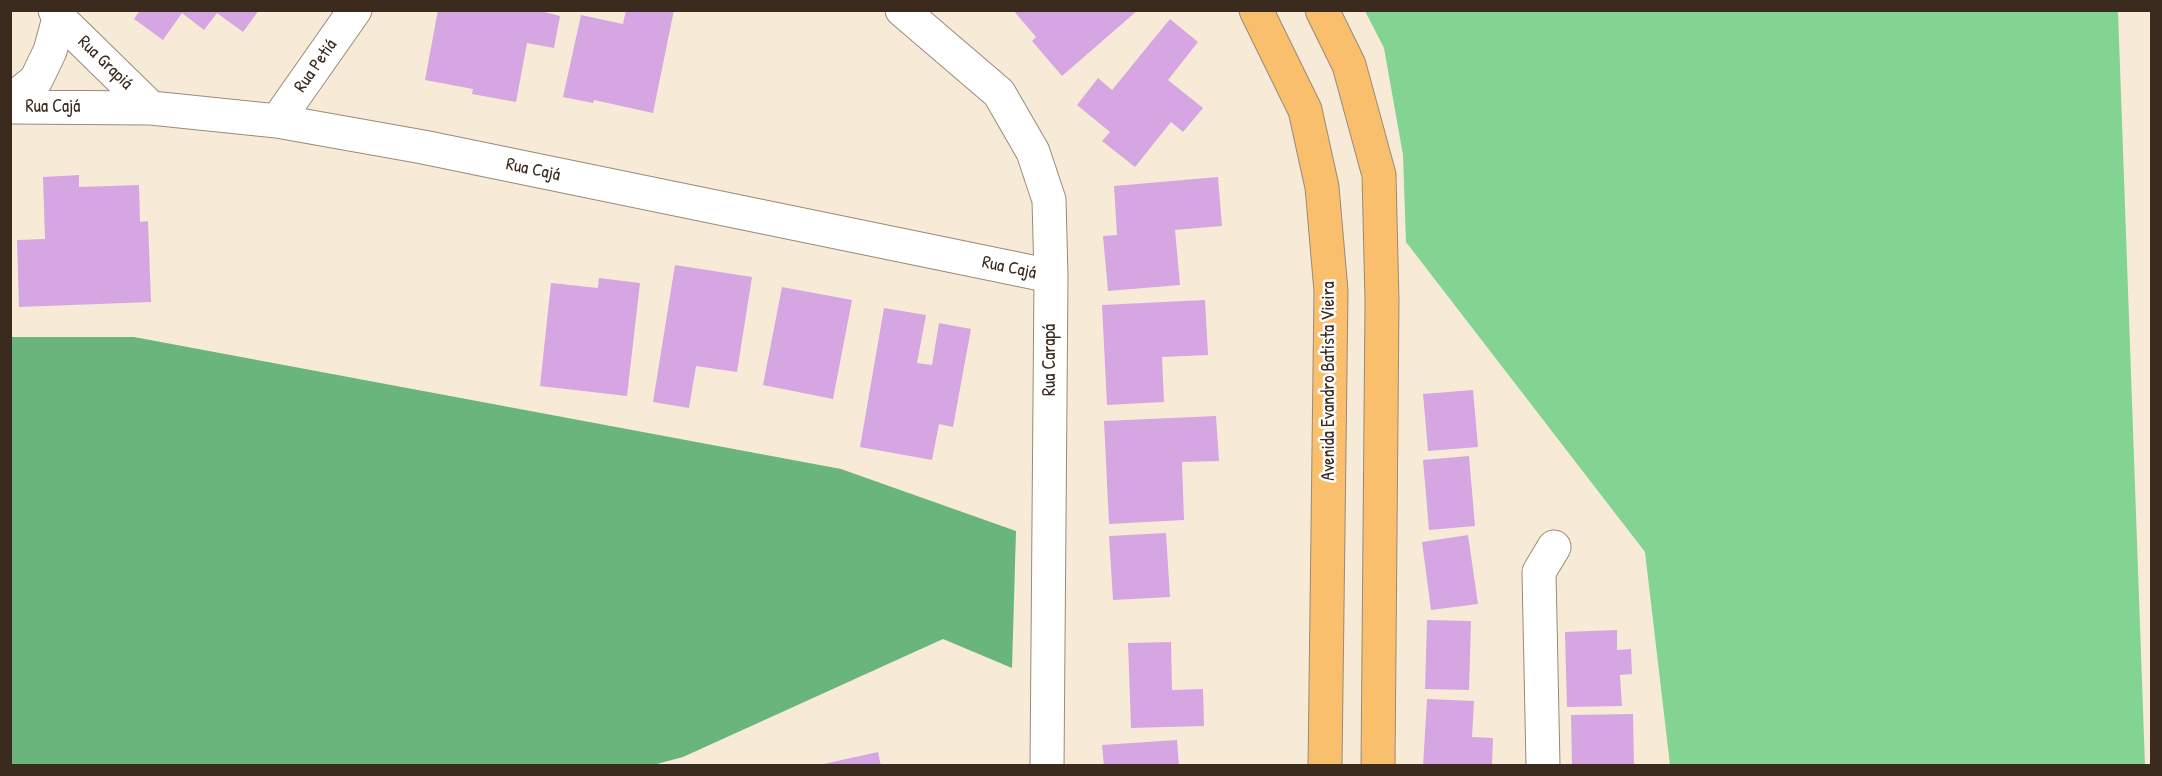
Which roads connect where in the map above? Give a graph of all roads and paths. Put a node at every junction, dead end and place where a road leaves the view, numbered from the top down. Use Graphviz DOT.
graph roads {
  1 [pos="355,10"];
  2 [pos="902,10"];
  3 [pos="1256,10"];
  4 [pos="1322,10"];
  5 [pos="57,14"];
  6 [pos="10,101"];
  7 [pos="10,107"];
  8 [pos="151,108"];
  9 [pos="277,121"];
  10 [pos="1051,276"];
  11 [pos="1331,291"];
  12 [pos="1382,301"];
  13 [pos="1554,547"];
  14 [pos="1047,765"];
  15 [pos="1325,765"];
  16 [pos="1378,765"];
  17 [pos="1543,765"];
  1 -- 9 [label="street, Rua Petiá"];
  2 -- 10 [label="street, Rua Carapá"];
  3 -- 11 [label="main road, Avenida Evandro Batista Vieira"];
  4 -- 12 [label="main road"];
  5 -- 6 [label="street, Rua Grapiá"];
  5 -- 8 [label="street, Rua Grapiá"];
  7 -- 8 [label="street, Rua Cajá"];
  8 -- 9 [label="street, Rua Cajá"];
  9 -- 10 [label="street, Rua Cajá"];
  10 -- 14 [label="street, Rua Carapá"];
  11 -- 12 [label="main road"];
  11 -- 15 [label="main road, Avenida Evandro Batista Vieira"];
  12 -- 16 [label="main road"];
  13 -- 17 [label="street"];
}
